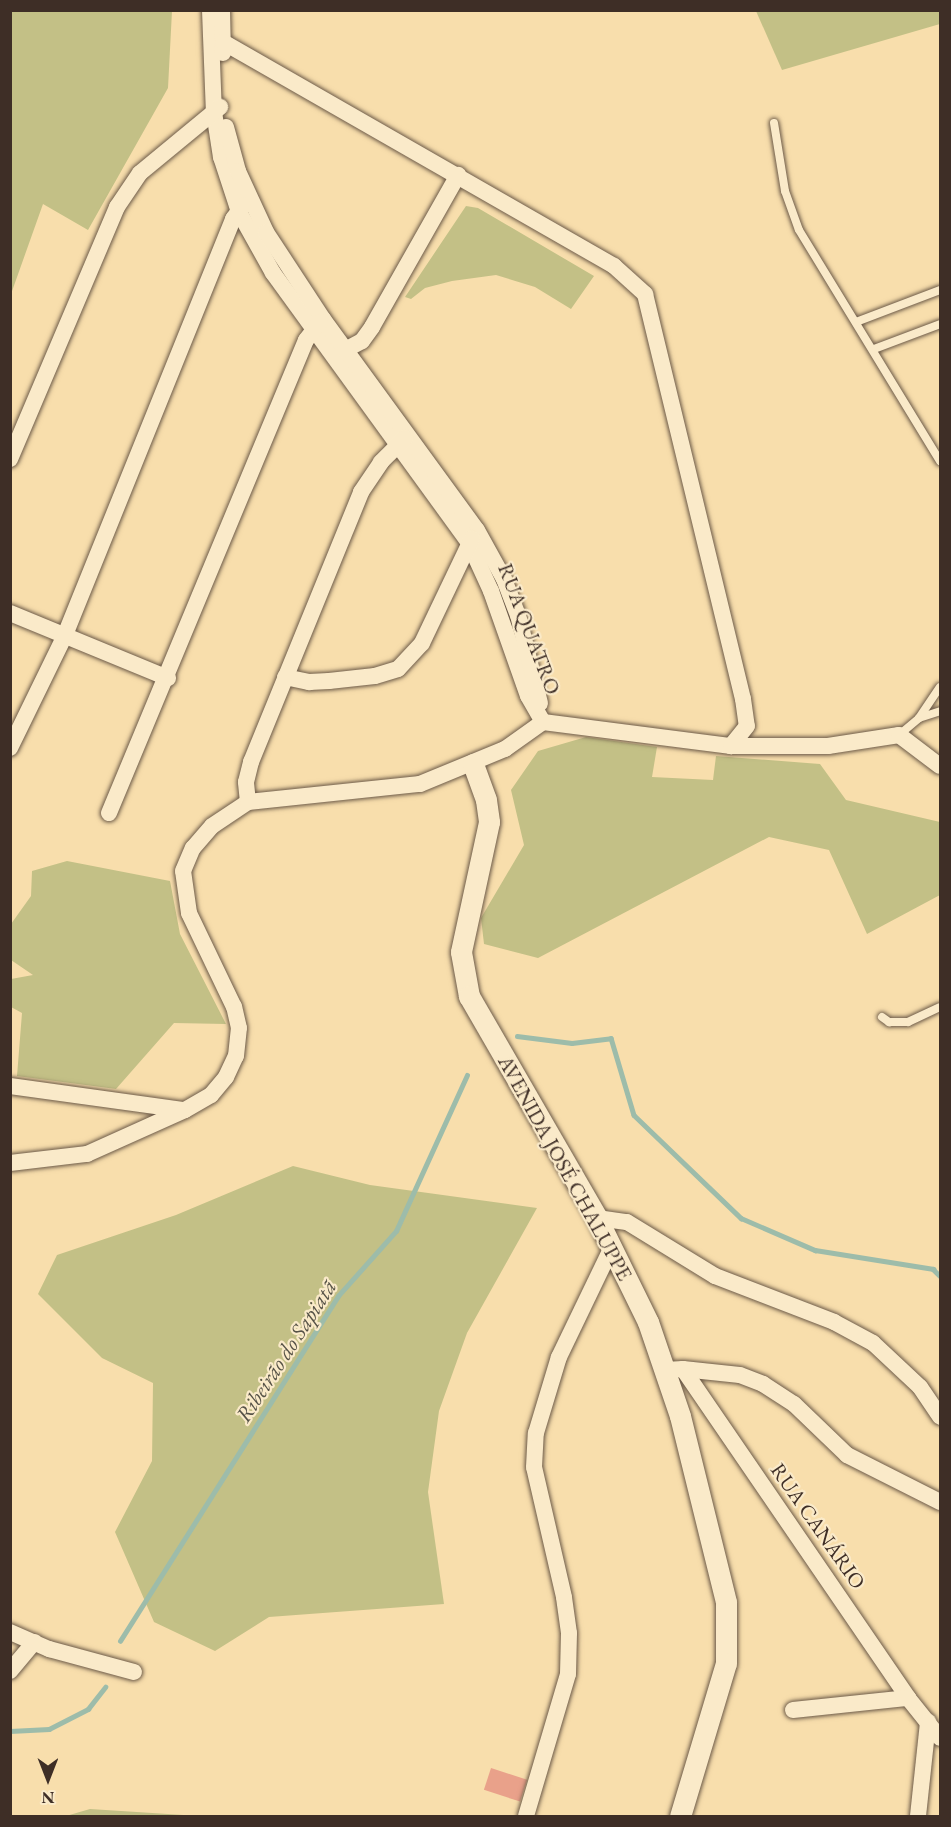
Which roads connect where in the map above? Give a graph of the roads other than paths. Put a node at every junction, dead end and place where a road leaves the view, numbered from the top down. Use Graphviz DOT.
graph roads {
  1 [pos="210,10"];
  2 [pos="222,10"];
  3 [pos="223,42"];
  4 [pos="218,108"];
  5 [pos="774,123"];
  6 [pos="458,175"];
  7 [pos="249,197"];
  8 [pos="239,212"];
  9 [pos="940,290"];
  10 [pos="856,322"];
  11 [pos="940,324"];
  12 [pos="318,325"];
  13 [pos="874,349"];
  14 [pos="345,350"];
  15 [pos="403,440"];
  16 [pos="10,459"];
  17 [pos="940,461"];
  18 [pos="473,537"];
  19 [pos="10,613"];
  20 [pos="65,635"];
  21 [pos="285,677"];
  22 [pos="168,678"];
  23 [pos="940,687"];
  24 [pos="940,711"];
  25 [pos="919,718"];
  26 [pos="543,722"];
  27 [pos="899,735"];
  28 [pos="731,746"];
  29 [pos="10,748"];
  30 [pos="473,764"];
  31 [pos="940,766"];
  32 [pos="248,802"];
  33 [pos="109,813"];
  34 [pos="940,1007"];
  35 [pos="882,1017"];
  36 [pos="10,1086"];
  37 [pos="49,1091"];
  38 [pos="10,1097"];
  39 [pos="185,1110"];
  40 [pos="10,1162"];
  41 [pos="597,1218"];
  42 [pos="612,1247"];
  43 [pos="674,1369"];
  44 [pos="940,1417"];
  45 [pos="940,1502"];
  46 [pos="10,1632"];
  47 [pos="34,1642"];
  48 [pos="10,1671"];
  49 [pos="134,1672"];
  50 [pos="908,1698"];
  51 [pos="794,1710"];
  52 [pos="928,1722"];
  53 [pos="940,1738"];
  54 [pos="526,1816"];
  55 [pos="680,1816"];
  56 [pos="918,1816"];
  1 -- 4 [label="street, RUA QUATRO"];
  2 -- 3 [label="street, RUA QUATRO"];
  3 -- 4 [label="street, RUA QUATRO"];
  3 -- 6 [label="street"];
  4 -- 7 [label="street, RUA QUATRO"];
  4 -- 8 [label="street, RUA QUATRO"];
  4 -- 16 [label="street"];
  5 -- 10 [label="lane"];
  6 -- 14 [label="street"];
  6 -- 28 [label="street"];
  7 -- 8 [label="street"];
  7 -- 12 [label="street, RUA QUATRO"];
  8 -- 12 [label="street, RUA QUATRO"];
  8 -- 20 [label="street"];
  9 -- 10 [label="lane"];
  10 -- 13 [label="lane"];
  11 -- 13 [label="lane"];
  12 -- 14 [label="street, RUA QUATRO"];
  12 -- 15 [label="street, RUA QUATRO"];
  12 -- 22 [label="street"];
  13 -- 17 [label="lane"];
  14 -- 15 [label="street, RUA QUATRO"];
  15 -- 18 [label="street, RUA QUATRO"];
  15 -- 21 [label="street"];
  18 -- 21 [label="street"];
  18 -- 26 [label="street, RUA QUATRO"];
  19 -- 20 [label="street"];
  20 -- 22 [label="street"];
  20 -- 29 [label="street"];
  21 -- 32 [label="street"];
  22 -- 33 [label="street"];
  23 -- 25 [label="lane"];
  24 -- 25 [label="lane"];
  25 -- 27 [label="lane"];
  26 -- 28 [label="street"];
  26 -- 30 [label="street"];
  27 -- 28 [label="street"];
  27 -- 31 [label="street"];
  30 -- 32 [label="street"];
  30 -- 41 [label="street, AVENIDA JOSÉ CHALUPPE"];
  32 -- 39 [label="street"];
  34 -- 35 [label="lane"];
  36 -- 37 [label="street"];
  37 -- 38 [label="street"];
  37 -- 39 [label="street"];
  39 -- 40 [label="street"];
  41 -- 42 [label="street, AVENIDA JOSÉ CHALUPPE"];
  41 -- 44 [label="street"];
  42 -- 43 [label="street, AVENIDA JOSÉ CHALUPPE"];
  42 -- 54 [label="street"];
  43 -- 45 [label="street"];
  43 -- 50 [label="street, RUA CANÁRIO"];
  43 -- 55 [label="street, AVENIDA JOSÉ CHALUPPE"];
  46 -- 47 [label="street"];
  47 -- 48 [label="street"];
  47 -- 49 [label="street"];
  50 -- 51 [label="street"];
  50 -- 52 [label="street, RUA CANÁRIO"];
  52 -- 53 [label="street, RUA CANÁRIO"];
  52 -- 56 [label="street"];
}
